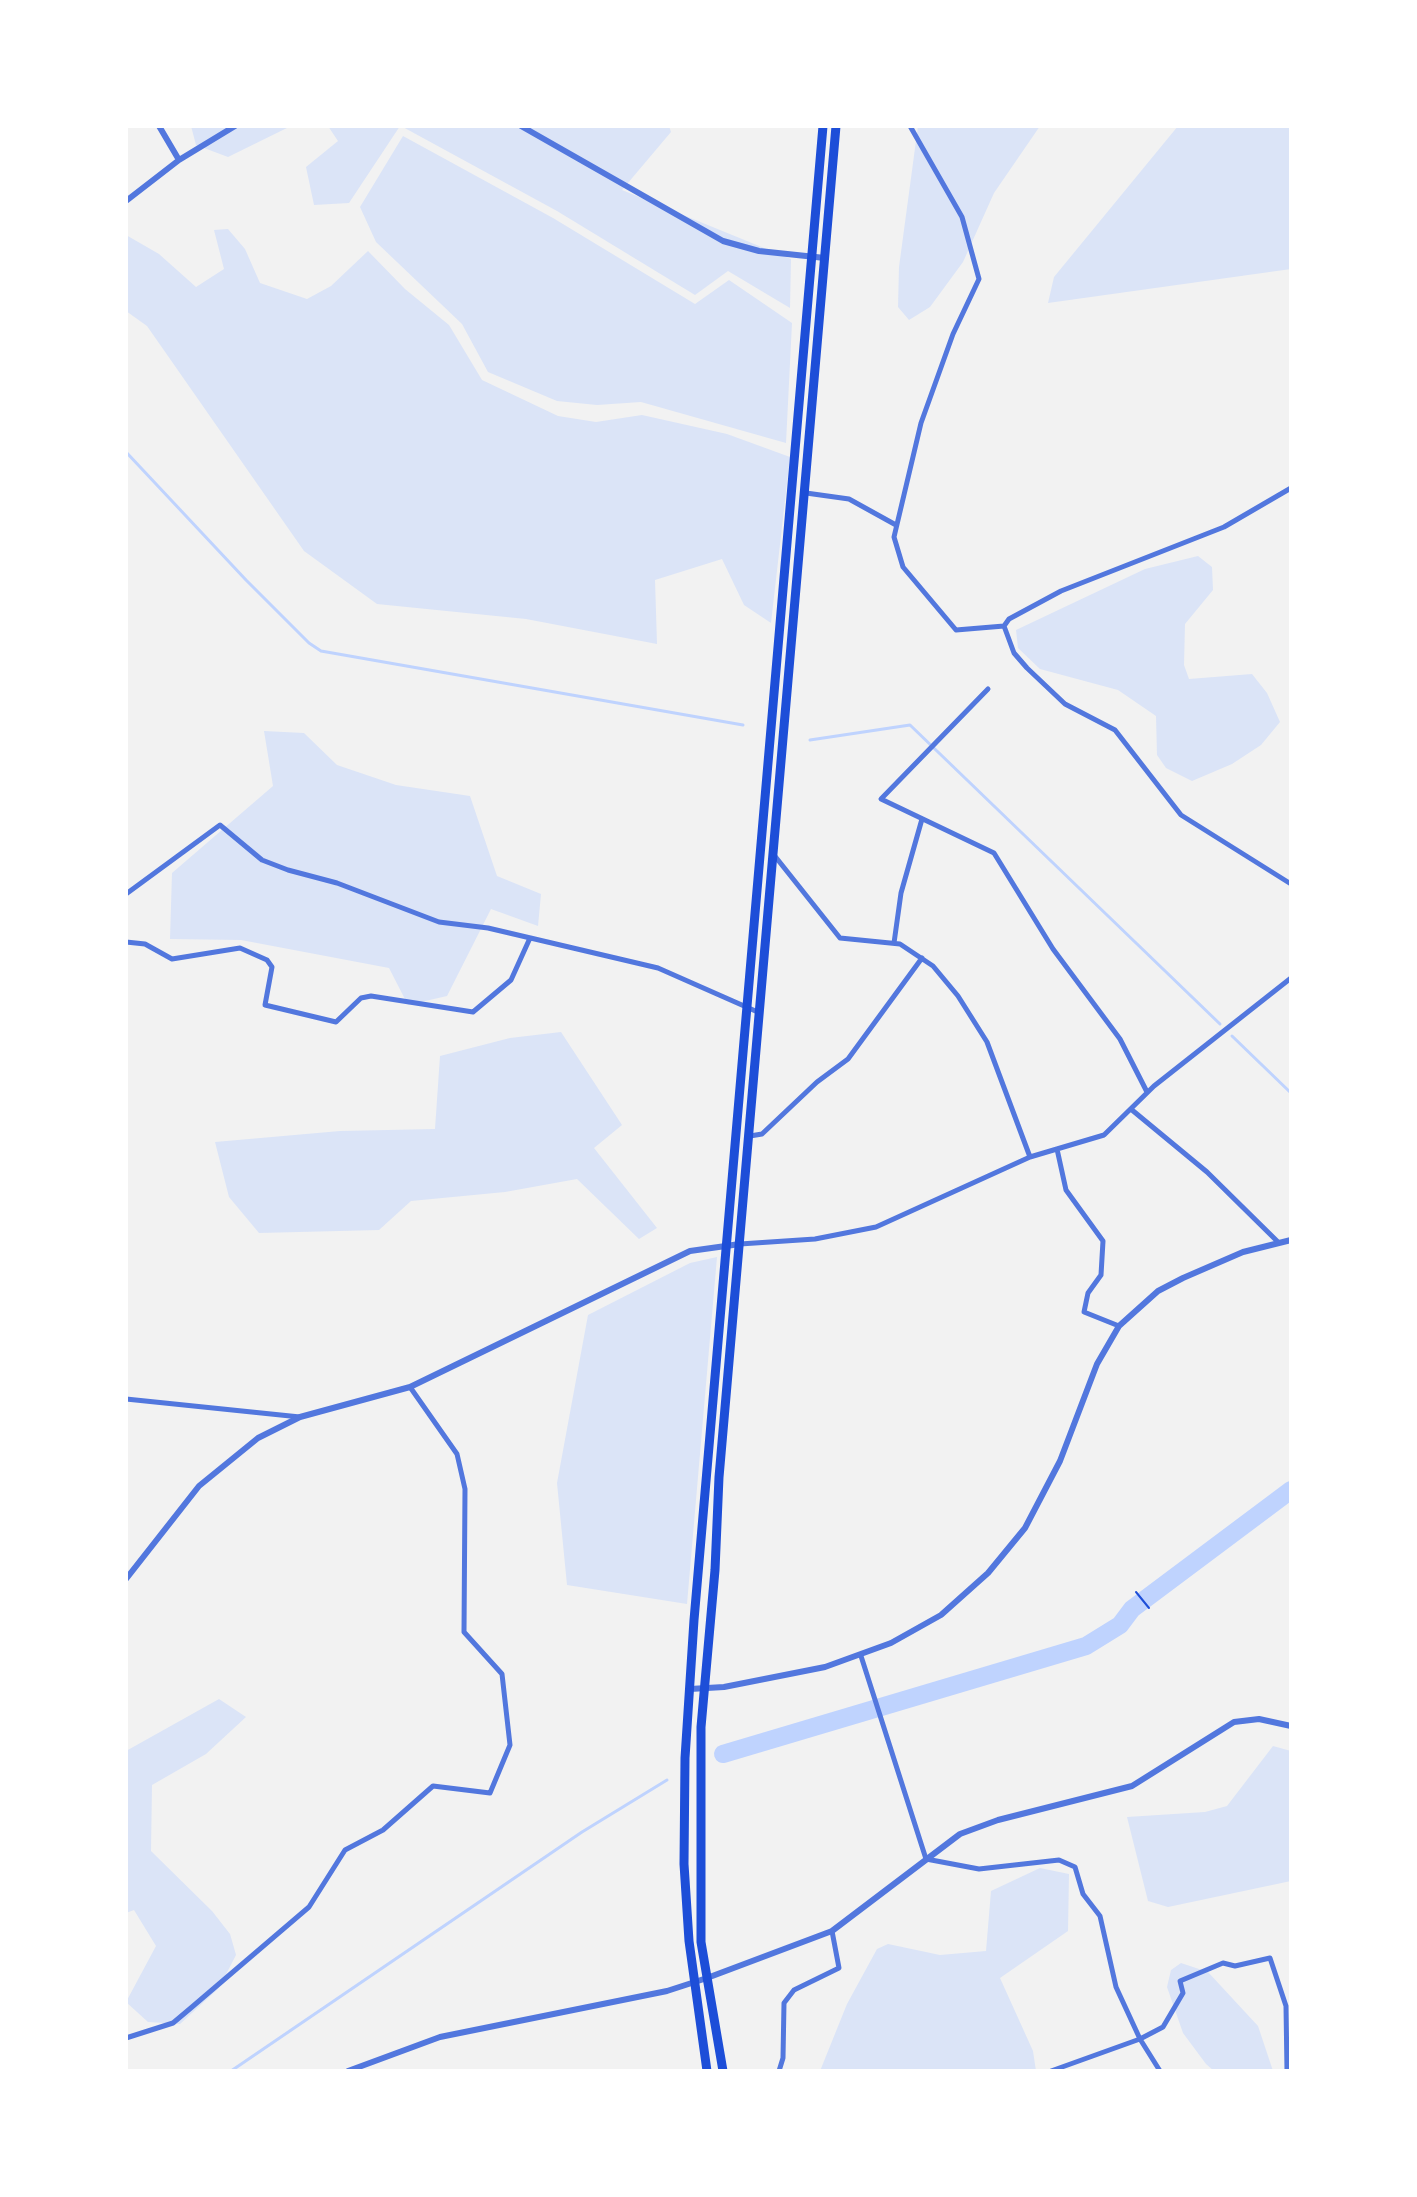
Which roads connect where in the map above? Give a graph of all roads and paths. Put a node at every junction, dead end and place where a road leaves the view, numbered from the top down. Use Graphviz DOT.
graph roads {
  1 [pos="159,126"];
  2 [pos="235,126"];
  3 [pos="521,126"];
  4 [pos="823,126"];
  5 [pos="836,126"];
  6 [pos="910,126"];
  7 [pos="179,160"];
  8 [pos="126,201"];
  9 [pos="812,256"];
  10 [pos="826,258"];
  11 [pos="1291,488"];
  12 [pos="806,493"];
  13 [pos="896,525"];
  14 [pos="1004,626"];
  15 [pos="988,689"];
  16 [pos="922,819"];
  17 [pos="774,855"];
  18 [pos="1291,884"];
  19 [pos="126,894"];
  20 [pos="530,938"];
  21 [pos="126,942"];
  22 [pos="894,943"];
  23 [pos="922,958"];
  24 [pos="1291,978"];
  25 [pos="748,1010"];
  26 [pos="760,1014"];
  27 [pos="1147,1092"];
  28 [pos="1132,1110"];
  29 [pos="750,1136"];
  30 [pos="1057,1149"];
  31 [pos="1030,1157"];
  32 [pos="1291,1240"];
  33 [pos="1278,1242"];
  34 [pos="727,1244"];
  35 [pos="740,1244"];
  36 [pos="1119,1326"];
  37 [pos="410,1387"];
  38 [pos="126,1399"];
  39 [pos="300,1417"];
  40 [pos="126,1579"];
  41 [pos="1136,1592"];
  42 [pos="1149,1608"];
  43 [pos="861,1656"];
  44 [pos="690,1689"];
  45 [pos="704,1689"];
  46 [pos="1291,1726"];
  47 [pos="926,1859"];
  48 [pos="832,1931"];
  49 [pos="707,1978"];
  50 [pos="695,1982"];
  51 [pos="126,2038"];
  52 [pos="1140,2039"];
  53 [pos="348,2071"];
  54 [pos="707,2071"];
  55 [pos="723,2071"];
  56 [pos="779,2071"];
  57 [pos="1051,2071"];
  58 [pos="1160,2071"];
  59 [pos="1287,2071"];
  1 -- 7 [label="street"];
  2 -- 7 [label="street"];
  3 -- 9 [label="street"];
  4 -- 9 [label="highway"];
  5 -- 10 [label="highway"];
  6 -- 13 [label="street"];
  7 -- 8 [label="street"];
  9 -- 10 [label="street"];
  9 -- 25 [label="highway"];
  10 -- 12 [label="highway"];
  11 -- 14 [label="street"];
  12 -- 13 [label="street"];
  12 -- 17 [label="highway"];
  13 -- 14 [label="street"];
  14 -- 18 [label="street"];
  15 -- 16 [label="street"];
  16 -- 22 [label="street"];
  16 -- 27 [label="street"];
  17 -- 22 [label="street"];
  17 -- 26 [label="highway"];
  19 -- 20 [label="street"];
  20 -- 21 [label="street"];
  20 -- 25 [label="street"];
  22 -- 23 [label="street"];
  23 -- 29 [label="street"];
  23 -- 31 [label="street"];
  24 -- 27 [label="street"];
  25 -- 26 [label="street"];
  25 -- 34 [label="highway"];
  26 -- 29 [label="highway"];
  27 -- 28 [label="street"];
  28 -- 30 [label="street"];
  28 -- 33 [label="street"];
  29 -- 35 [label="highway"];
  30 -- 31 [label="street"];
  30 -- 36 [label="street"];
  31 -- 35 [label="street"];
  32 -- 33 [label="street"];
  33 -- 36 [label="street"];
  34 -- 35 [label="street"];
  34 -- 37 [label="street"];
  34 -- 44 [label="highway"];
  35 -- 45 [label="highway"];
  36 -- 43 [label="street"];
  37 -- 39 [label="street"];
  37 -- 51 [label="street"];
  38 -- 39 [label="street"];
  39 -- 40 [label="street"];
  41 -- 42 [label="path"];
  43 -- 45 [label="street"];
  43 -- 47 [label="street"];
  44 -- 45 [label="street"];
  44 -- 50 [label="highway"];
  45 -- 49 [label="highway"];
  46 -- 47 [label="street"];
  47 -- 48 [label="street"];
  47 -- 52 [label="street"];
  48 -- 49 [label="street"];
  48 -- 56 [label="street"];
  49 -- 50 [label="street"];
  49 -- 55 [label="highway"];
  50 -- 53 [label="street"];
  50 -- 54 [label="highway"];
  52 -- 57 [label="street"];
  52 -- 58 [label="street"];
  52 -- 59 [label="street"];
}
